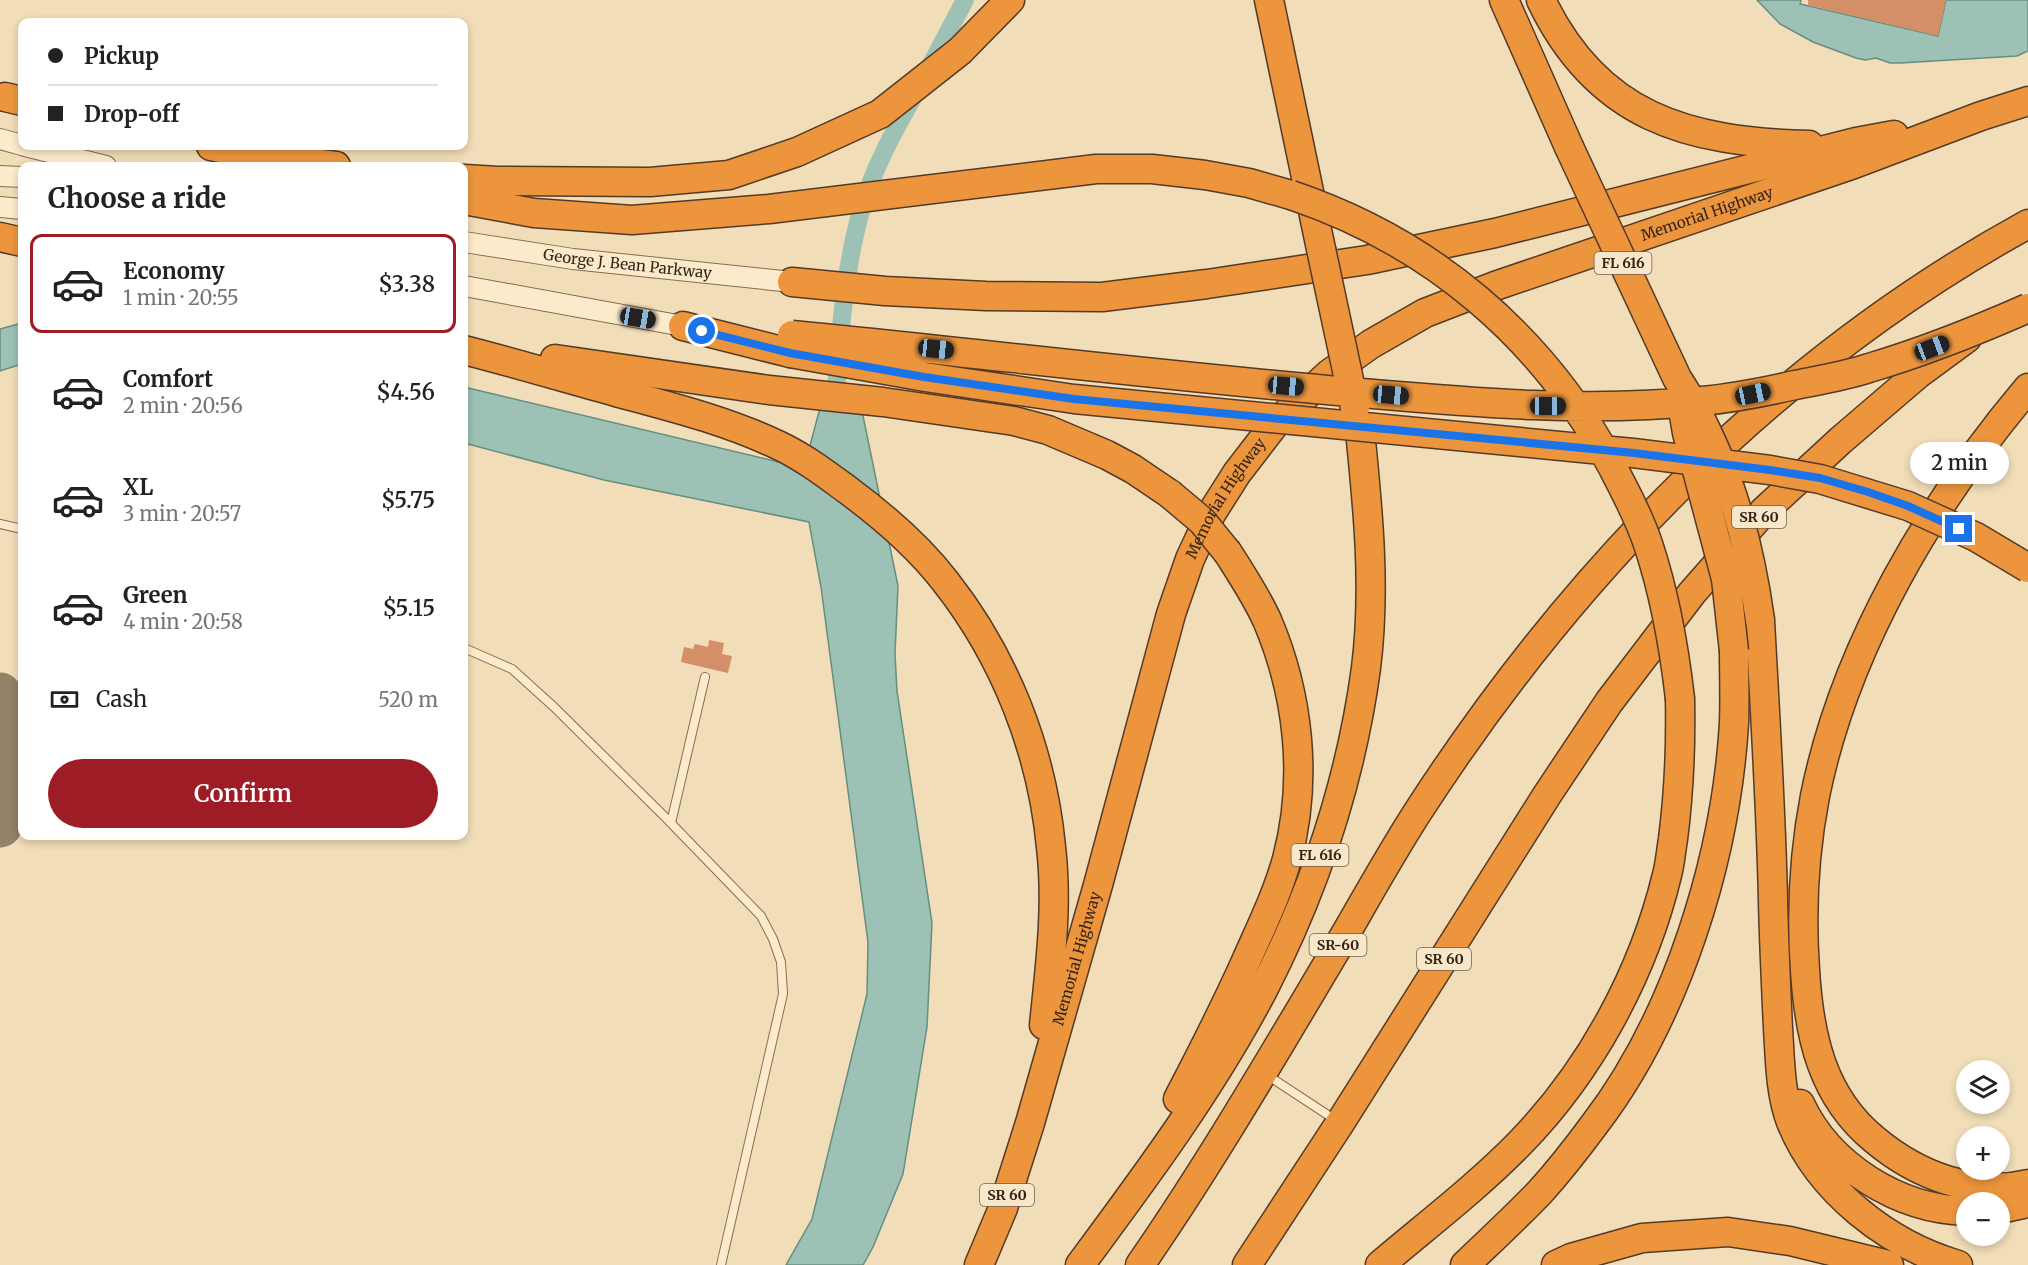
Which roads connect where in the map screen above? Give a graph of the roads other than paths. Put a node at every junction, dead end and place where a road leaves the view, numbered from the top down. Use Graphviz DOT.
graph roads {
  1 [pos="1010,0"];
  2 [pos="1269,0"];
  3 [pos="1504,0"];
  4 [pos="1541,0"];
  5 [pos="2028,101"];
  6 [pos="1981,116"];
  7 [pos="0,139"];
  8 [pos="1856,142"];
  9 [pos="18,144"];
  10 [pos="44,150"];
  11 [pos="229,150"];
  12 [pos="265,158"];
  13 [pos="90,162"];
  14 [pos="286,162"];
  15 [pos="300,162"];
  16 [pos="0,176"];
  17 [pos="18,177"];
  18 [pos="468,179"];
  19 [pos="468,201"];
  20 [pos="0,207"];
  21 [pos="18,209"];
  22 [pos="2028,224"];
  23 [pos="0,237"];
  24 [pos="18,241"];
  25 [pos="468,243"];
  26 [pos="792,282"];
  27 [pos="468,287"];
  28 [pos="2028,296"];
  29 [pos="2028,308"];
  30 [pos="683,326"];
  31 [pos="791,344"];
  32 [pos="468,349"];
  33 [pos="468,349"];
  34 [pos="1677,378"];
  35 [pos="2028,388"];
  36 [pos="0,524"];
  37 [pos="18,528"];
  38 [pos="2028,568"];
  39 [pos="468,650"];
  40 [pos="705,677"];
  41 [pos="671,823"];
  42 [pos="1779,1042"];
  43 [pos="1263,1072"];
  44 [pos="1030,1123"];
  45 [pos="1340,1123"];
  46 [pos="2028,1184"];
  47 [pos="2028,1203"];
  48 [pos="2010,1207"];
  49 [pos="1956,1210"];
  50 [pos="1108,1228"];
  51 [pos="721,1265"];
  52 [pos="979,1265"];
  53 [pos="1080,1265"];
  54 [pos="1140,1265"];
  55 [pos="1247,1265"];
  56 [pos="1380,1265"];
  57 [pos="1465,1265"];
  58 [pos="1556,1265"];
  59 [pos="1889,1265"];
  60 [pos="1958,1265"];
  1 -- 18 [label="highway"];
  2 -- 50 [label="highway, FL 616, bridge"];
  3 -- 34 [label="highway, FL 616, bridge"];
  4 -- 8 [label="highway"];
  5 -- 6 [label="highway, Memorial Highway / SR 60"];
  6 -- 8 [label="highway"];
  6 -- 44 [label="highway, Memorial Highway / SR 60"];
  7 -- 9 [label="street"];
  8 -- 26 [label="highway"];
  10 -- 13 [label="street"];
  11 -- 12 [label="highway"];
  12 -- 14 [label="highway"];
  12 -- 15 [label="highway"];
  16 -- 17 [label="street"];
  19 -- 56 [label="highway, bridge"];
  20 -- 21 [label="street"];
  22 -- 43 [label="highway, SR-60"];
  23 -- 24 [label="highway"];
  25 -- 26 [label="street, George J. Bean Parkway"];
  27 -- 30 [label="street"];
  28 -- 45 [label="highway, SR 60"];
  29 -- 31 [label="highway, bridge"];
  30 -- 31 [label="highway"];
  31 -- 38 [label="highway, bridge"];
  32 -- 44 [label="highway"];
  33 -- 50 [label="highway, bridge"];
  34 -- 42 [label="highway, bridge"];
  34 -- 57 [label="highway, FL 616, bridge"];
  35 -- 46 [label="highway"];
  36 -- 37 [label="lane"];
  39 -- 41 [label="lane"];
  40 -- 41 [label="lane"];
  41 -- 51 [label="lane"];
  42 -- 49 [label="highway"];
  42 -- 60 [label="highway"];
  43 -- 45 [label="lane"];
  43 -- 54 [label="highway, SR-60"];
  44 -- 52 [label="highway, Memorial Highway / SR 60"];
  45 -- 55 [label="highway, SR 60"];
  47 -- 48 [label="highway"];
  50 -- 53 [label="highway, FL 616"];
  58 -- 59 [label="highway"];
}
